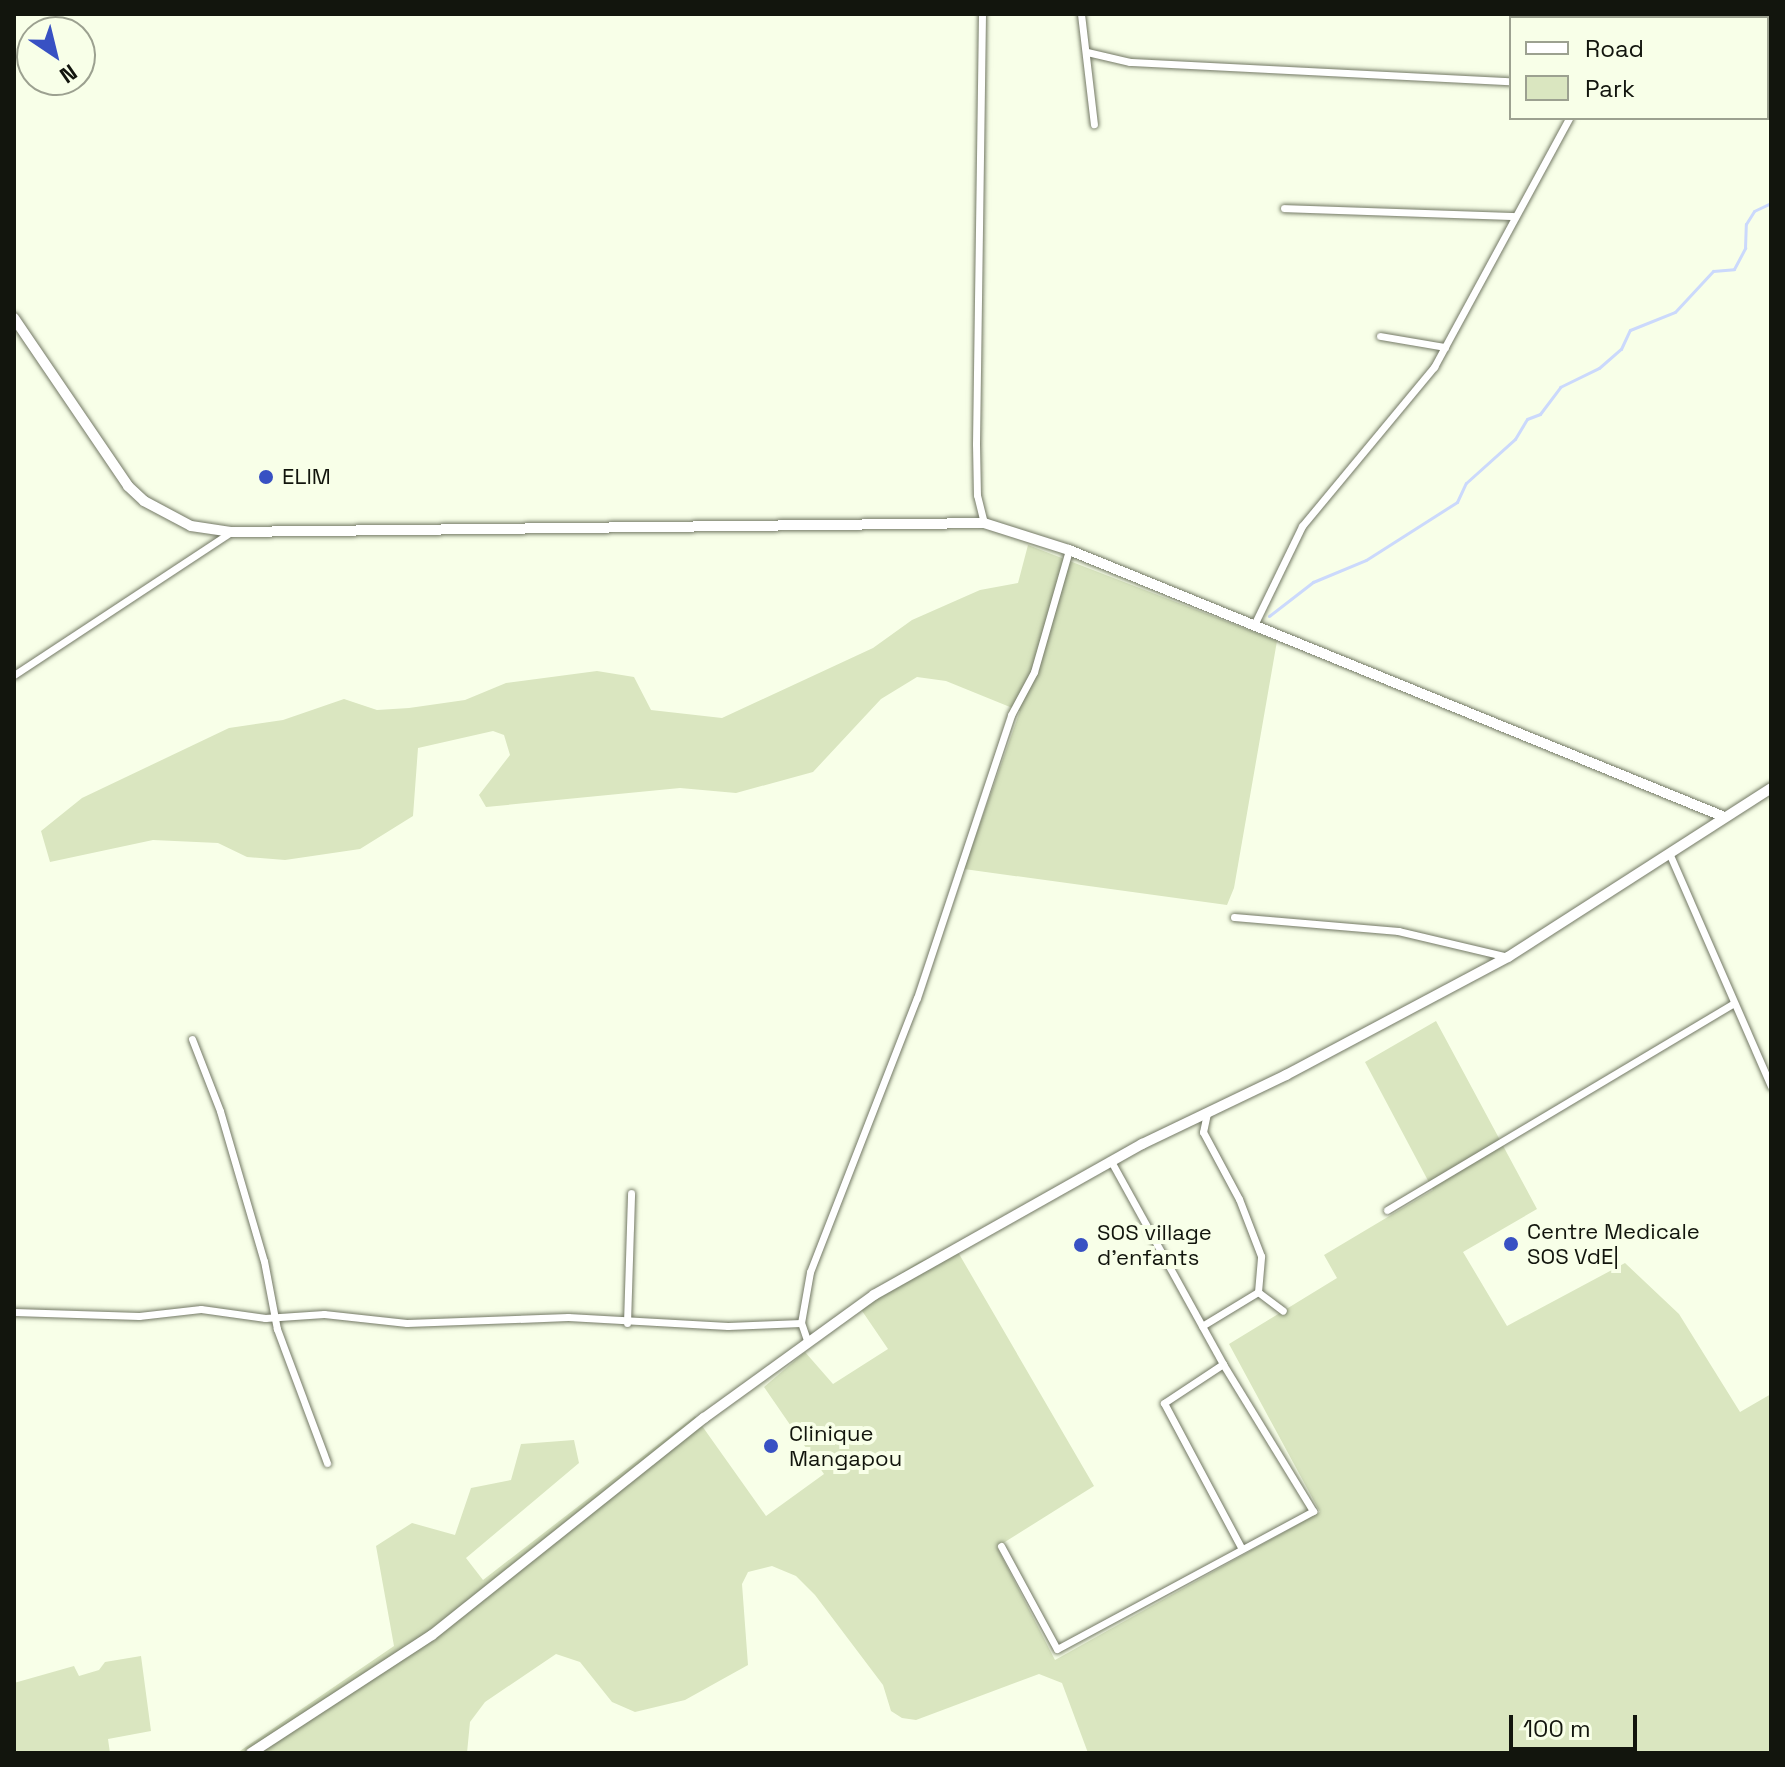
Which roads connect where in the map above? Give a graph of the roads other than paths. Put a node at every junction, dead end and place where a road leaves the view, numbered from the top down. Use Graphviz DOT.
graph roads {
  1 [pos="982,14"];
  2 [pos="1081,14"];
  3 [pos="1087,52"];
  4 [pos="1509,81"];
  5 [pos="1568,120"];
  6 [pos="1094,124"];
  7 [pos="1284,208"];
  8 [pos="1515,216"];
  9 [pos="14,318"];
  10 [pos="1380,336"];
  11 [pos="1445,347"];
  12 [pos="984,523"];
  13 [pos="231,532"];
  14 [pos="1069,550"];
  15 [pos="1254,625"];
  16 [pos="14,675"];
  17 [pos="1771,788"];
  18 [pos="1722,816"];
  19 [pos="1670,855"];
  20 [pos="1234,917"];
  21 [pos="1508,957"];
  22 [pos="1734,1003"];
  23 [pos="192,1039"];
  24 [pos="1771,1086"];
  25 [pos="1208,1111"];
  26 [pos="1112,1163"];
  27 [pos="631,1193"];
  28 [pos="1387,1210"];
  29 [pos="1258,1292"];
  30 [pos="1283,1311"];
  31 [pos="14,1312"];
  32 [pos="276,1317"];
  33 [pos="627,1323"];
  34 [pos="801,1323"];
  35 [pos="1202,1326"];
  36 [pos="807,1340"];
  37 [pos="1223,1364"];
  38 [pos="327,1463"];
  39 [pos="1001,1546"];
  40 [pos="1241,1547"];
  41 [pos="251,1753"];
  1 -- 12 [label="street"];
  2 -- 3 [label="street"];
  3 -- 4 [label="street"];
  3 -- 6 [label="street"];
  5 -- 8 [label="street"];
  7 -- 8 [label="street"];
  8 -- 11 [label="street"];
  9 -- 13 [label="street"];
  10 -- 11 [label="street"];
  11 -- 15 [label="street"];
  12 -- 13 [label="street"];
  12 -- 14 [label="street"];
  13 -- 16 [label="street"];
  14 -- 15 [label="street"];
  14 -- 34 [label="street"];
  15 -- 18 [label="street"];
  17 -- 18 [label="street"];
  18 -- 19 [label="street"];
  19 -- 21 [label="street"];
  19 -- 22 [label="street"];
  20 -- 21 [label="street"];
  21 -- 25 [label="street"];
  22 -- 24 [label="street"];
  22 -- 28 [label="street"];
  23 -- 32 [label="street"];
  25 -- 26 [label="street"];
  25 -- 29 [label="street"];
  26 -- 35 [label="street"];
  26 -- 36 [label="street"];
  27 -- 33 [label="street"];
  29 -- 30 [label="street"];
  29 -- 35 [label="street"];
  31 -- 32 [label="street"];
  32 -- 33 [label="street"];
  32 -- 38 [label="street"];
  33 -- 34 [label="street"];
  34 -- 36 [label="street"];
  35 -- 37 [label="street"];
  36 -- 41 [label="street"];
  37 -- 40 [label="street"];
  37 -- 40 [label="street"];
  39 -- 40 [label="street"];
}
